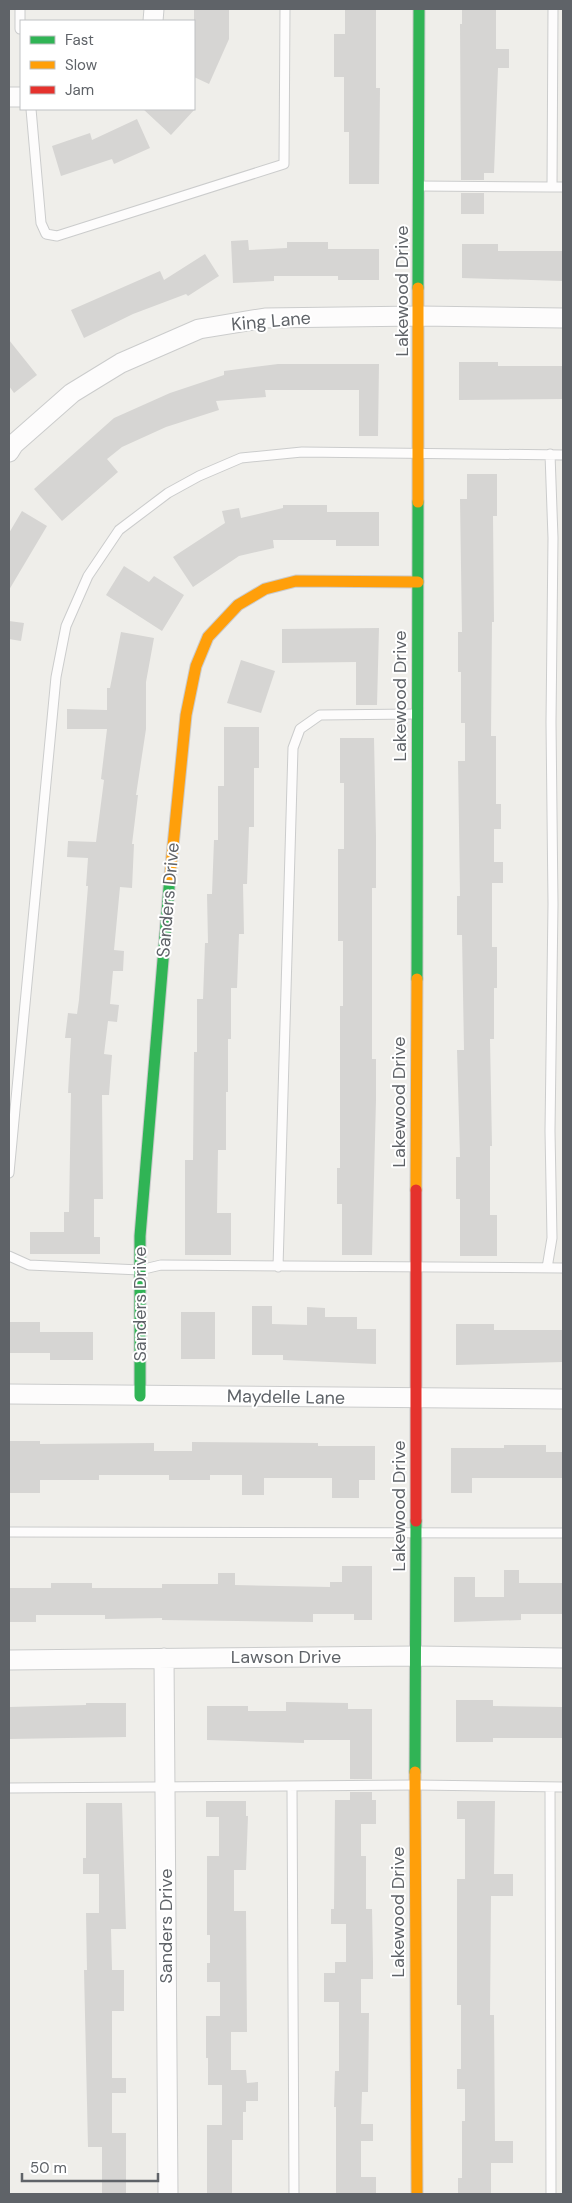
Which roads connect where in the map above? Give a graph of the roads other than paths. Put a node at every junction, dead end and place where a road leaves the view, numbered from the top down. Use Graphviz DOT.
graph roads {
  1 [pos="20,9"];
  2 [pos="285,9"];
  3 [pos="419,9"];
  4 [pos="553,9"];
  5 [pos="20,29"];
  6 [pos="31,110"];
  7 [pos="420,186"];
  8 [pos="552,187"];
  9 [pos="563,187"];
  10 [pos="419,316"];
  11 [pos="563,318"];
  12 [pos="11,446"];
  13 [pos="418,451"];
  14 [pos="550,454"];
  15 [pos="563,455"];
  16 [pos="418,582"];
  17 [pos="418,714"];
  18 [pos="9,1173"];
  19 [pos="9,1256"];
  20 [pos="278,1267"];
  21 [pos="417,1268"];
  22 [pos="547,1268"];
  23 [pos="563,1268"];
  24 [pos="140,1270"];
  25 [pos="9,1394"];
  26 [pos="140,1396"];
  27 [pos="417,1399"];
  28 [pos="563,1399"];
  29 [pos="9,1532"];
  30 [pos="563,1533"];
  31 [pos="417,1534"];
  32 [pos="417,1656"];
  33 [pos="164,1658"];
  34 [pos="563,1658"];
  35 [pos="9,1660"];
  36 [pos="416,1785"];
  37 [pos="165,1787"];
  38 [pos="292,1787"];
  39 [pos="550,1787"];
  40 [pos="563,1787"];
  41 [pos="9,1788"];
  42 [pos="168,2194"];
  43 [pos="294,2194"];
  44 [pos="417,2194"];
  45 [pos="551,2194"];
  1 -- 5 [label="lane"];
  2 -- 6 [label="lane"];
  3 -- 7 [label="street, Lakewood Drive"];
  4 -- 8 [label="lane"];
  7 -- 8 [label="lane"];
  7 -- 10 [label="street, Lakewood Drive"];
  8 -- 9 [label="lane"];
  10 -- 11 [label="street, King Lane"];
  10 -- 12 [label="street, King Lane"];
  10 -- 13 [label="street, Lakewood Drive"];
  13 -- 14 [label="lane"];
  13 -- 16 [label="street, Lakewood Drive"];
  13 -- 18 [label="lane"];
  14 -- 15 [label="lane"];
  14 -- 22 [label="lane"];
  16 -- 17 [label="street, Lakewood Drive"];
  16 -- 24 [label="street, Sanders Drive"];
  17 -- 20 [label="lane"];
  17 -- 21 [label="street, Lakewood Drive"];
  19 -- 24 [label="lane"];
  20 -- 21 [label="lane"];
  20 -- 24 [label="lane"];
  21 -- 22 [label="lane"];
  21 -- 27 [label="street, Lakewood Drive"];
  22 -- 23 [label="lane"];
  24 -- 26 [label="street, Sanders Drive"];
  25 -- 26 [label="street, Maydelle Lane"];
  26 -- 27 [label="street, Maydelle Lane"];
  27 -- 28 [label="street, Maydelle Lane"];
  27 -- 31 [label="street, Lakewood Drive"];
  29 -- 31 [label="lane"];
  30 -- 31 [label="lane"];
  31 -- 32 [label="street, Lakewood Drive"];
  32 -- 33 [label="street, Lawson Drive"];
  32 -- 34 [label="street, Lawson Drive"];
  32 -- 36 [label="street, Lakewood Drive"];
  33 -- 35 [label="street, Lawson Drive"];
  33 -- 37 [label="street, Sanders Drive"];
  36 -- 38 [label="lane"];
  36 -- 39 [label="lane"];
  36 -- 44 [label="street, Lakewood Drive"];
  37 -- 38 [label="lane"];
  37 -- 41 [label="lane"];
  37 -- 42 [label="street, Sanders Drive"];
  38 -- 43 [label="lane"];
  39 -- 40 [label="lane"];
  39 -- 45 [label="lane"];
}
